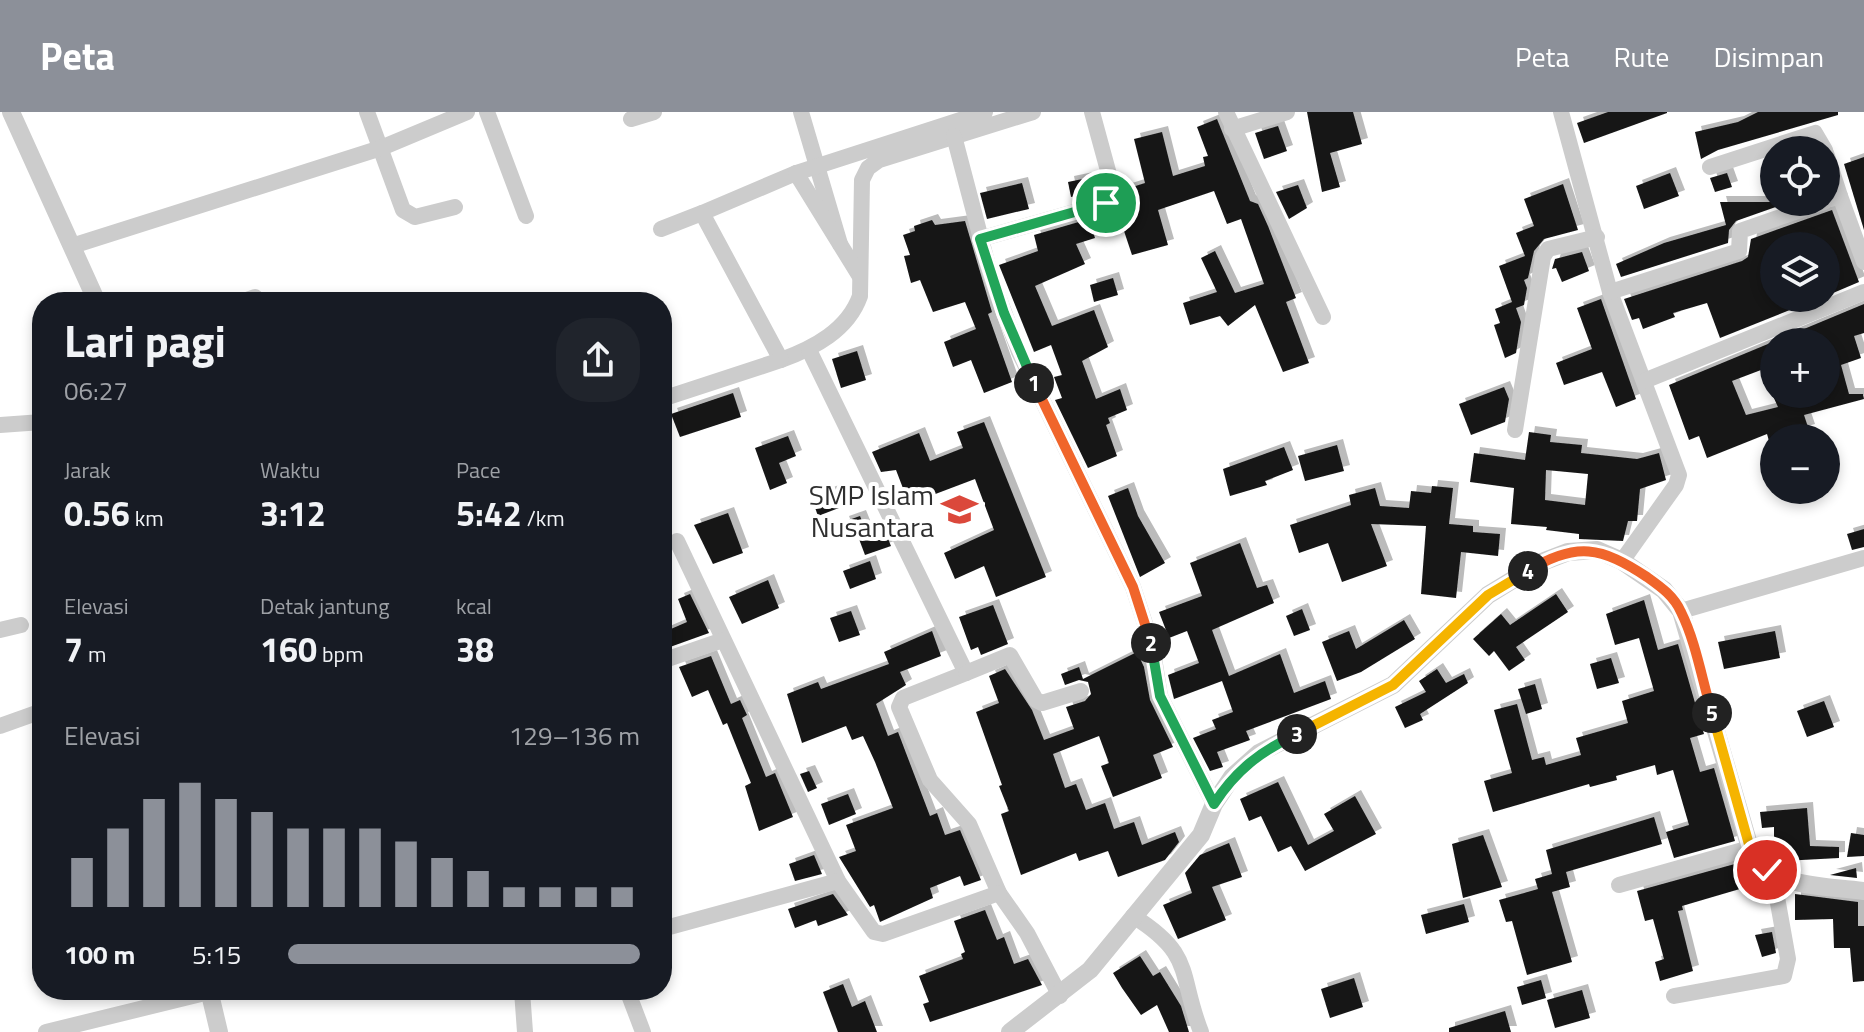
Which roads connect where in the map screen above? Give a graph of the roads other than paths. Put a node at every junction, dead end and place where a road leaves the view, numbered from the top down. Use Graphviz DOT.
graph roads {
  1 [pos="11,112"];
  2 [pos="367,112"];
  3 [pos="487,112"];
  4 [pos="654,112"];
  5 [pos="801,112"];
  6 [pos="985,112"];
  7 [pos="1033,112"];
  8 [pos="1092,112"];
  9 [pos="1226,112"];
  10 [pos="1287,112"];
  11 [pos="1561,112"];
  12 [pos="456,114"];
  13 [pos="631,119"];
  14 [pos="1232,129"];
  15 [pos="954,136"];
  16 [pos="381,148"];
  17 [pos="1760,151"];
  18 [pos="817,166"];
  19 [pos="1710,167"];
  20 [pos="796,173"];
  21 [pos="455,207"];
  22 [pos="702,213"];
  23 [pos="526,216"];
  24 [pos="1784,216"];
  25 [pos="1839,216"];
  26 [pos="661,229"];
  27 [pos="1597,237"];
  28 [pos="980,239"];
  29 [pos="840,244"];
  30 [pos="72,246"];
  31 [pos="1864,262"];
  32 [pos="860,276"];
  33 [pos="93,292"];
  34 [pos="1610,292"];
  35 [pos="1864,292"];
  36 [pos="1323,317"];
  37 [pos="809,350"];
  38 [pos="781,360"];
  39 [pos="1644,381"];
  40 [pos="672,396"];
  41 [pos="32,423"];
  42 [pos="0,425"];
  43 [pos="1515,430"];
  44 [pos="677,541"];
  45 [pos="1864,558"];
  46 [pos="1622,561"];
  47 [pos="1681,611"];
  48 [pos="21,625"];
  49 [pos="0,630"];
  50 [pos="723,640"];
  51 [pos="672,658"];
  52 [pos="966,673"];
  53 [pos="1081,691"];
  54 [pos="32,715"];
  55 [pos="0,726"];
  56 [pos="1214,804"];
  57 [pos="1750,848"];
  58 [pos="1773,875"];
  59 [pos="838,881"];
  60 [pos="1619,885"];
  61 [pos="1864,891"];
  62 [pos="999,893"];
  63 [pos="1133,916"];
  64 [pos="672,926"];
  65 [pos="1060,996"];
  66 [pos="1674,996"];
  67 [pos="173,1000"];
  68 [pos="211,1000"];
  69 [pos="523,1000"];
  70 [pos="631,1000"];
  71 [pos="46,1032"];
  72 [pos="219,1032"];
  73 [pos="525,1032"];
  74 [pos="643,1032"];
  75 [pos="1010,1032"];
  76 [pos="1201,1032"];
  1 -- 30 [label="street"];
  2 -- 16 [label="street"];
  3 -- 23 [label="street"];
  4 -- 13 [label="street"];
  5 -- 18 [label="street"];
  6 -- 18 [label="street"];
  7 -- 15 [label="street"];
  8 -- 28 [label="street"];
  9 -- 14 [label="street"];
  10 -- 14 [label="street"];
  11 -- 27 [label="street"];
  12 -- 16 [label="street"];
  14 -- 36 [label="street"];
  15 -- 28 [label="street"];
  15 -- 32 [label="street"];
  16 -- 21 [label="street"];
  16 -- 30 [label="street"];
  17 -- 19 [label="street"];
  18 -- 20 [label="street"];
  18 -- 29 [label="street"];
  20 -- 22 [label="street"];
  20 -- 29 [label="street"];
  22 -- 26 [label="street"];
  22 -- 38 [label="street"];
  24 -- 34 [label="street"];
  25 -- 31 [label="street"];
  27 -- 34 [label="street"];
  27 -- 43 [label="street"];
  28 -- 56 [label="street"];
  29 -- 32 [label="street"];
  30 -- 33 [label="street"];
  32 -- 37 [label="street"];
  34 -- 39 [label="street"];
  35 -- 39 [label="street"];
  37 -- 38 [label="street"];
  37 -- 52 [label="street"];
  38 -- 40 [label="street"];
  39 -- 46 [label="street"];
  41 -- 42 [label="street"];
  44 -- 50 [label="street"];
  45 -- 47 [label="street"];
  46 -- 47 [label="street"];
  46 -- 56 [label="street"];
  47 -- 57 [label="street"];
  48 -- 49 [label="street"];
  50 -- 51 [label="street"];
  50 -- 59 [label="street"];
  52 -- 53 [label="street"];
  52 -- 62 [label="street"];
  54 -- 55 [label="street"];
  56 -- 63 [label="street"];
  57 -- 58 [label="street"];
  57 -- 60 [label="street"];
  58 -- 61 [label="street"];
  58 -- 66 [label="street"];
  59 -- 62 [label="street"];
  59 -- 64 [label="street"];
  62 -- 65 [label="street"];
  63 -- 65 [label="street"];
  63 -- 76 [label="street"];
  65 -- 75 [label="street"];
  67 -- 71 [label="street"];
  68 -- 72 [label="street"];
  69 -- 73 [label="street"];
  70 -- 74 [label="street"];
}
